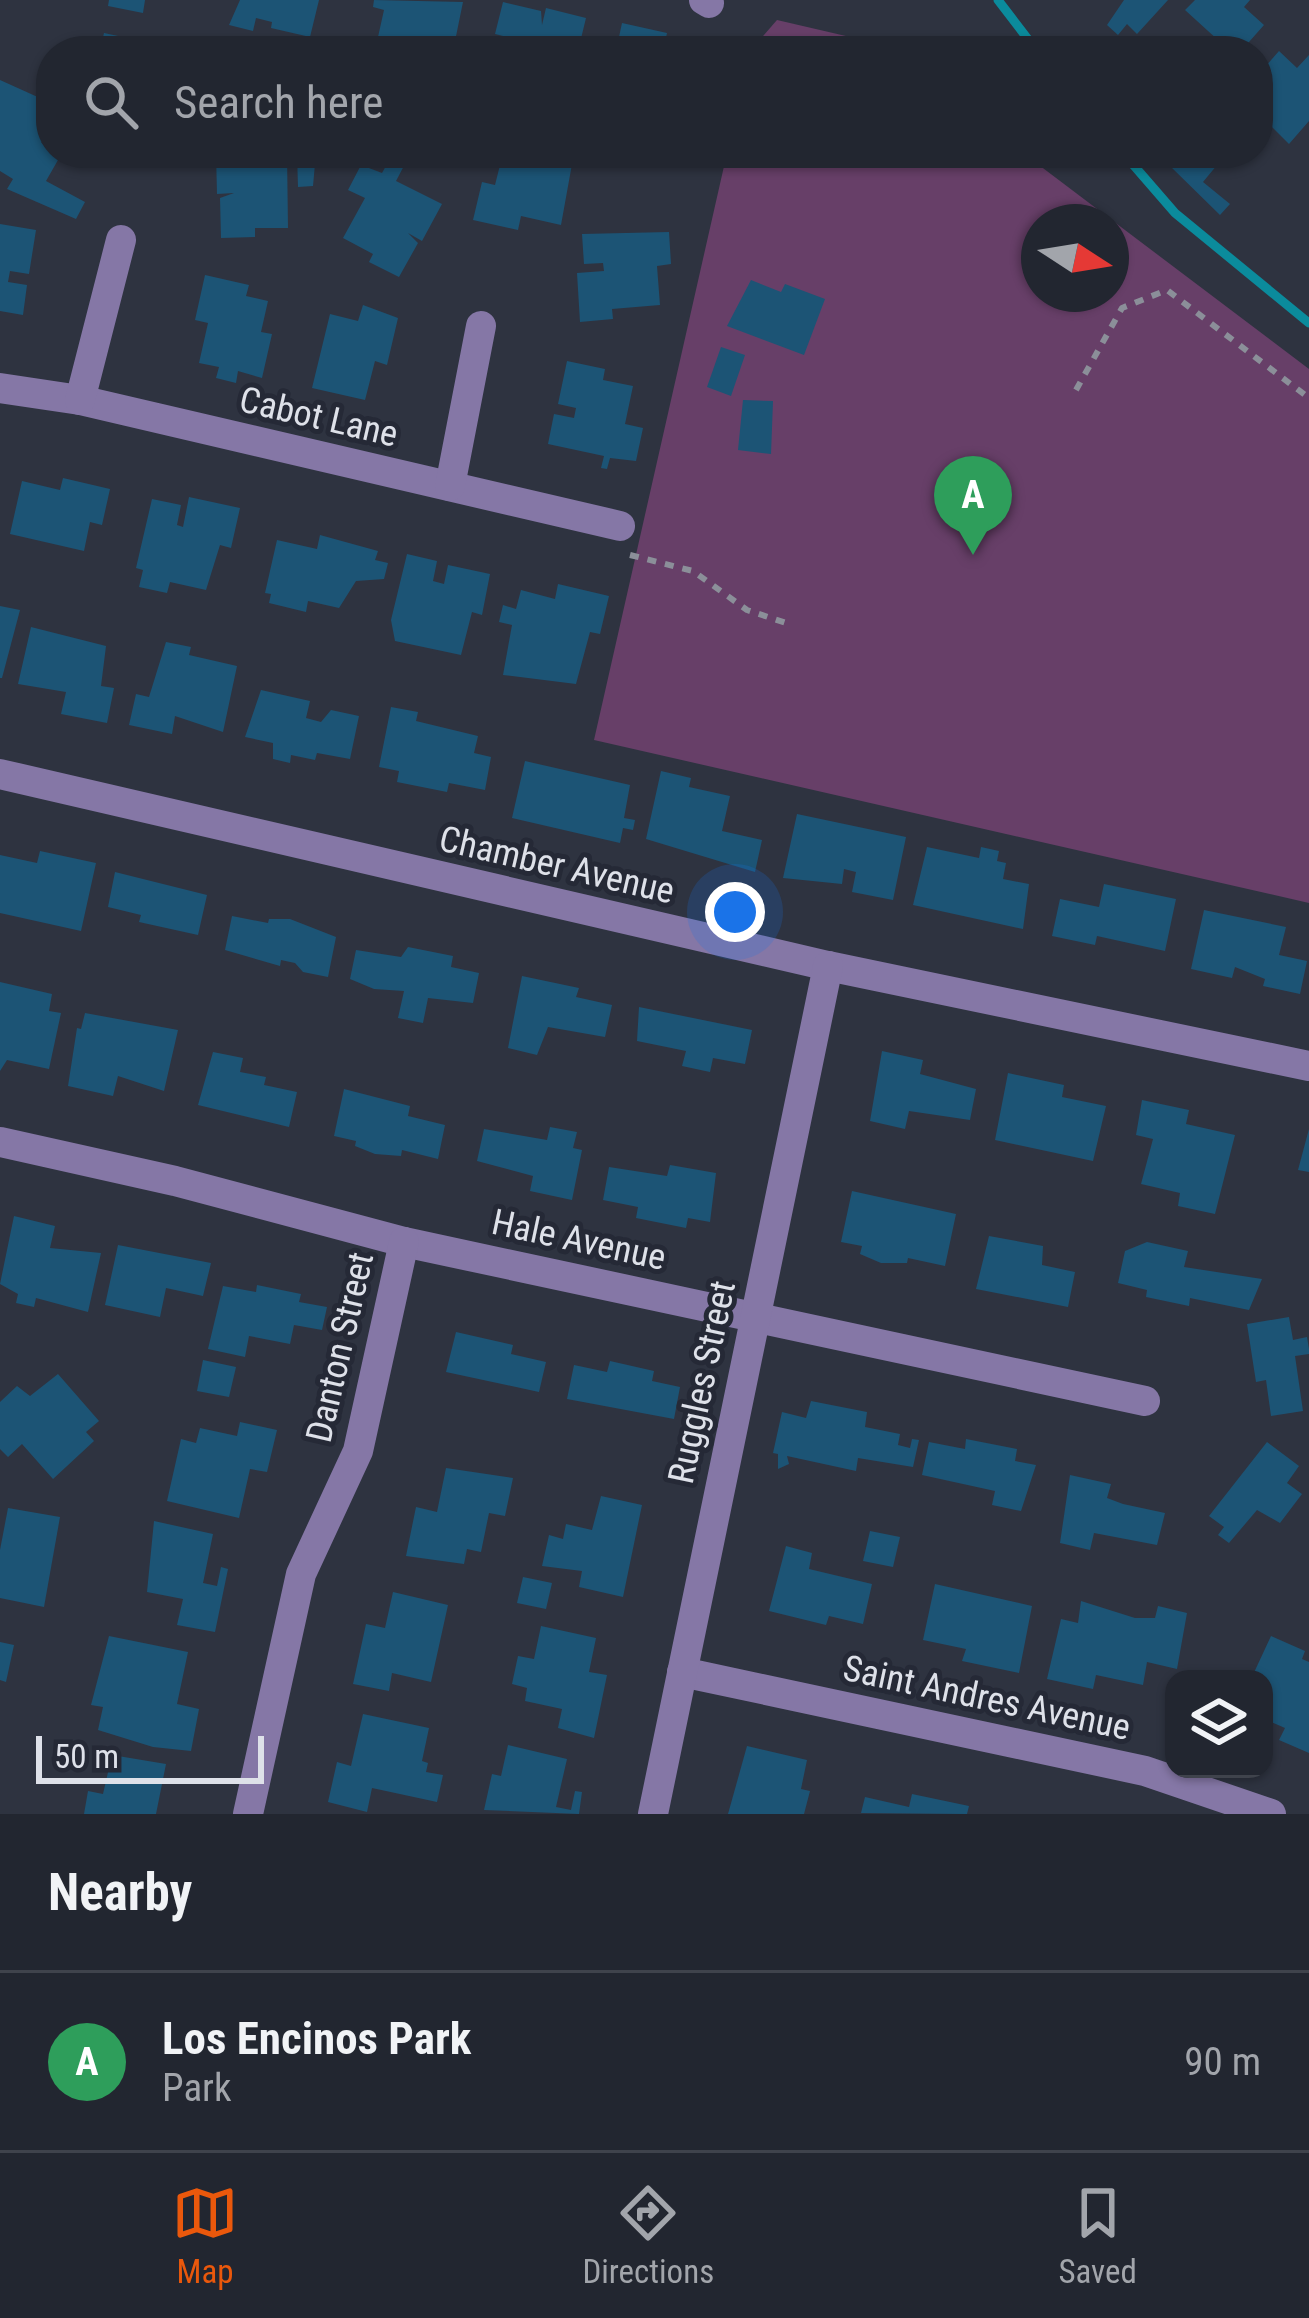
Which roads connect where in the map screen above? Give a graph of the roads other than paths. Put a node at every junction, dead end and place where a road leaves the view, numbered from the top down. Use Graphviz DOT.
graph roads {
  1 [pos="121,240"];
  2 [pos="482,326"];
  3 [pos="0,388"];
  4 [pos="80,400"];
  5 [pos="450,486"];
  6 [pos="620,526"];
  7 [pos="0,774"];
  8 [pos="828,966"];
  9 [pos="1309,1066"];
  10 [pos="0,1142"];
  11 [pos="404,1242"];
  12 [pos="755,1315"];
  13 [pos="1144,1401"];
  14 [pos="682,1672"];
  15 [pos="248,1814"];
  16 [pos="652,1814"];
  17 [pos="1271,1814"];
  1 -- 4 [label="street"];
  2 -- 5 [label="street"];
  3 -- 4 [label="street, Cabot Lane"];
  4 -- 5 [label="street, Cabot Lane"];
  5 -- 6 [label="street, Cabot Lane"];
  7 -- 8 [label="street, Chamber Avenue"];
  8 -- 9 [label="street, Chamber Avenue"];
  8 -- 12 [label="street, Ruggles Street"];
  10 -- 11 [label="street, Hale Avenue"];
  11 -- 12 [label="street, Hale Avenue"];
  11 -- 15 [label="street, Danton Street"];
  12 -- 13 [label="street, Hale Avenue"];
  12 -- 14 [label="street, Ruggles Street"];
  14 -- 16 [label="street, Ruggles Street"];
  14 -- 17 [label="street, Saint Andres Avenue"];
}
